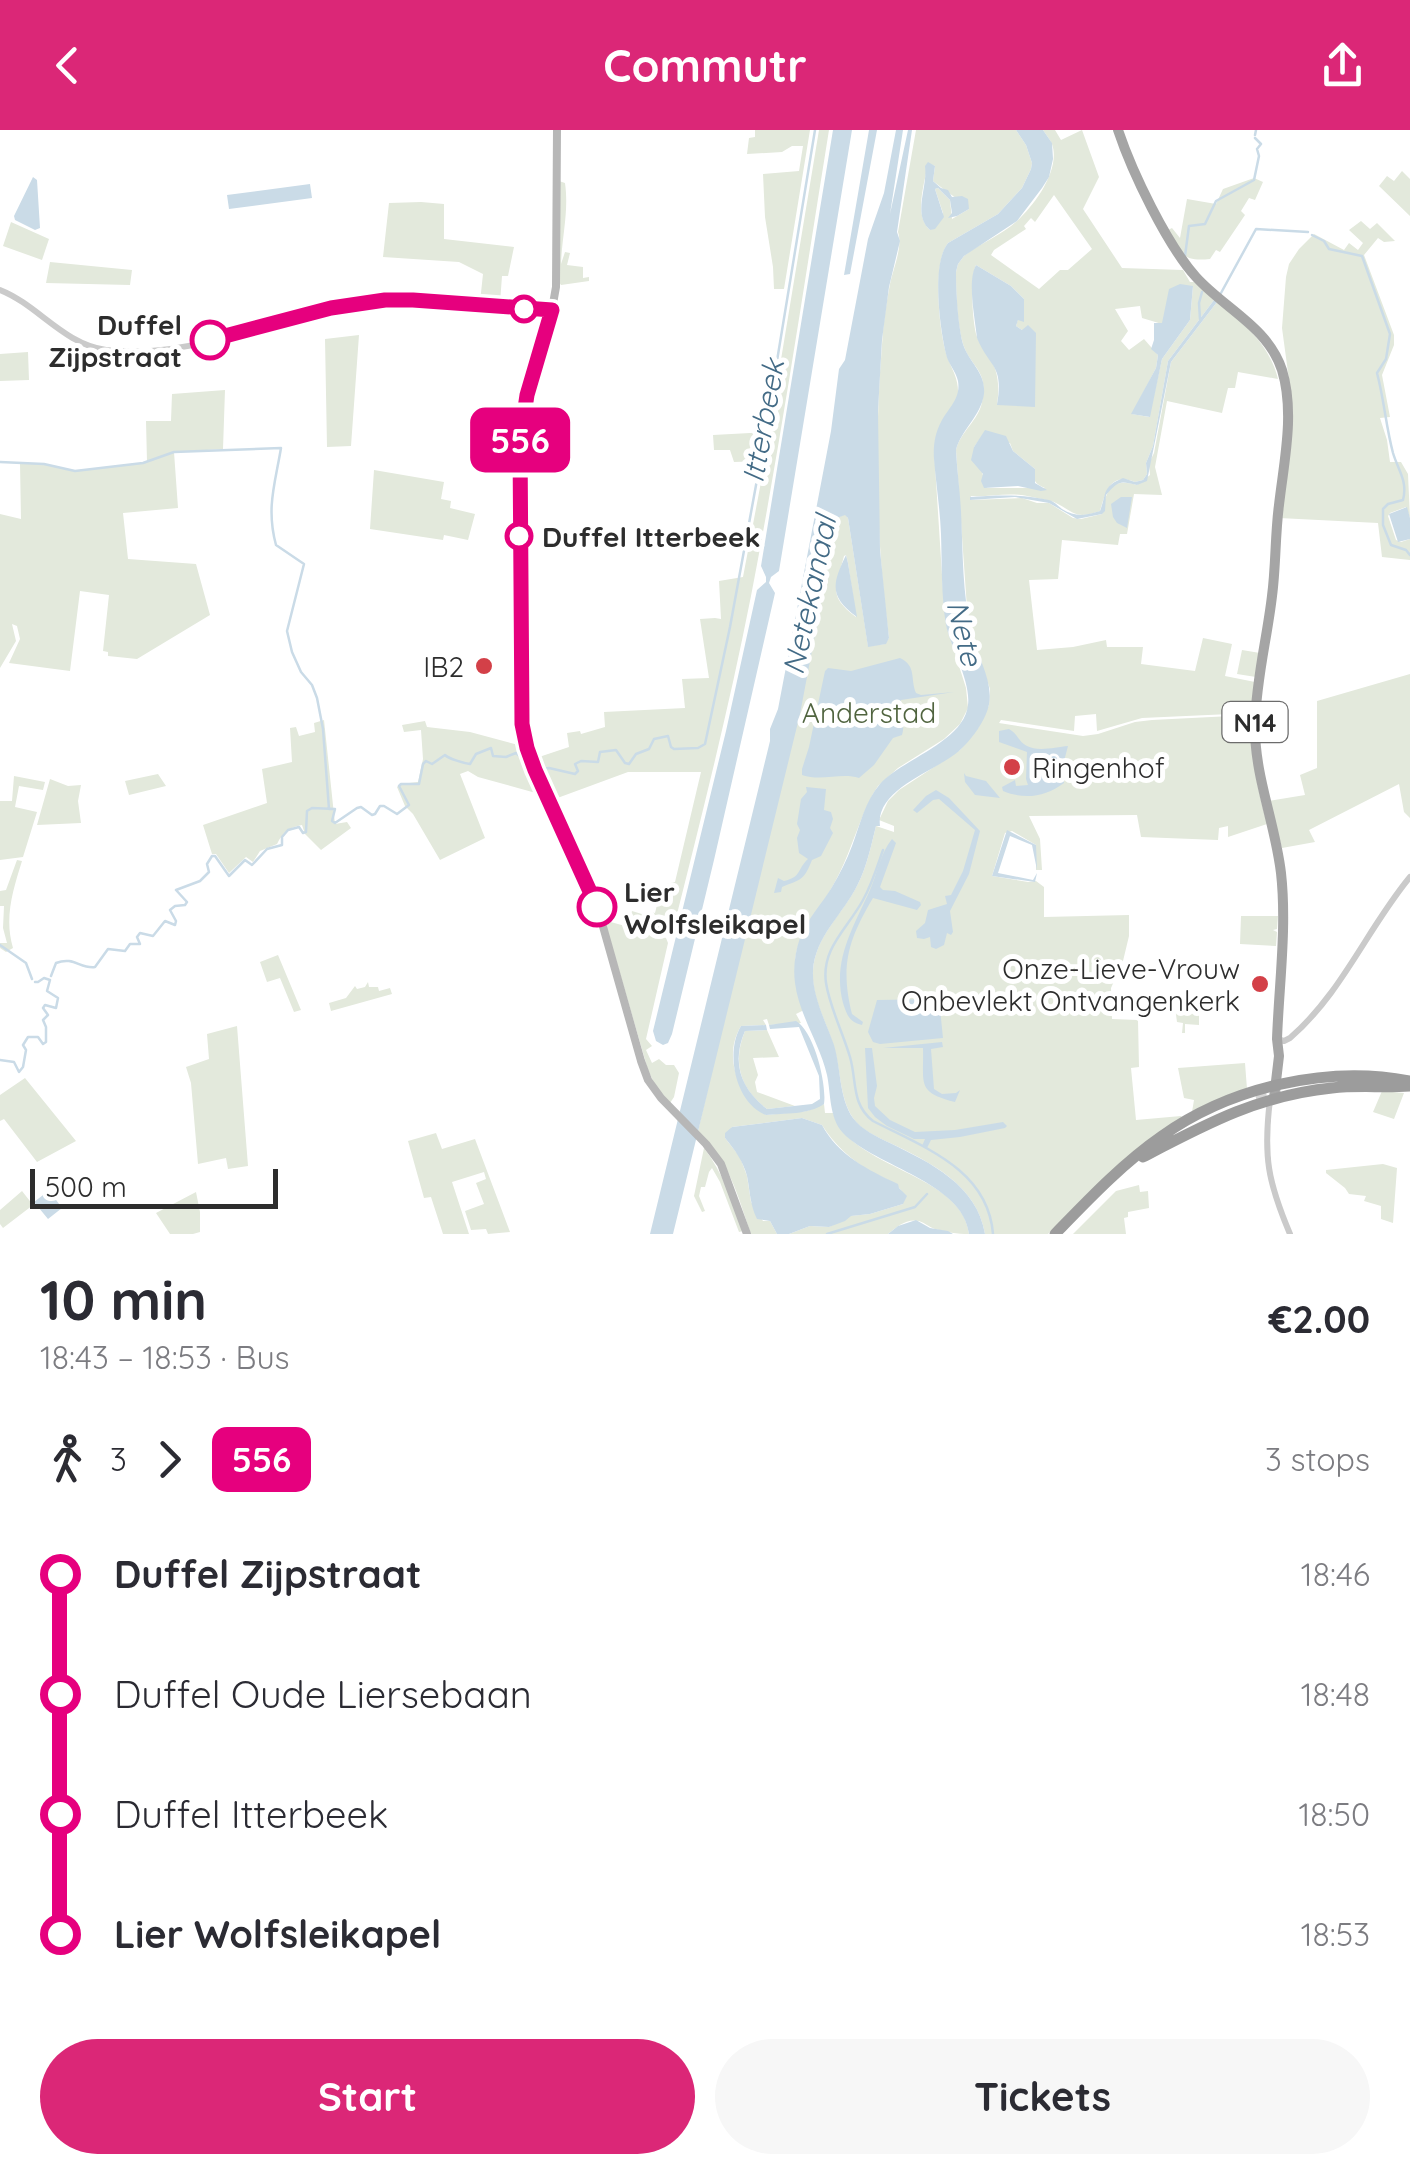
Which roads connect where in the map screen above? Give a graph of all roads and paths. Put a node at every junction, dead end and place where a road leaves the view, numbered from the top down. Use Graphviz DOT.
graph roads {
  1 [pos="557,130"];
  2 [pos="1118,130"];
  3 [pos="0,290"];
  4 [pos="552,310"];
  5 [pos="1410,877"];
  6 [pos="1282,1040"];
  7 [pos="1277,1072"];
  8 [pos="1410,1084"];
  9 [pos="1272,1097"];
  10 [pos="1143,1154"];
  11 [pos="747,1234"];
  12 [pos="1055,1234"];
  13 [pos="1064,1234"];
  14 [pos="1290,1234"];
  1 -- 4 [label="main road"];
  2 -- 6 [label="main road, N14"];
  3 -- 4 [label="street"];
  4 -- 11 [label="main road"];
  5 -- 6 [label="street"];
  6 -- 7 [label="main road, N14"];
  6 -- 9 [label="main road, N14"];
  7 -- 9 [label="highway"];
  8 -- 9 [label="highway"];
  8 -- 9 [label="highway"];
  9 -- 10 [label="highway"];
  9 -- 14 [label="street, N14"];
  10 -- 12 [label="highway"];
  10 -- 13 [label="highway"];
}
